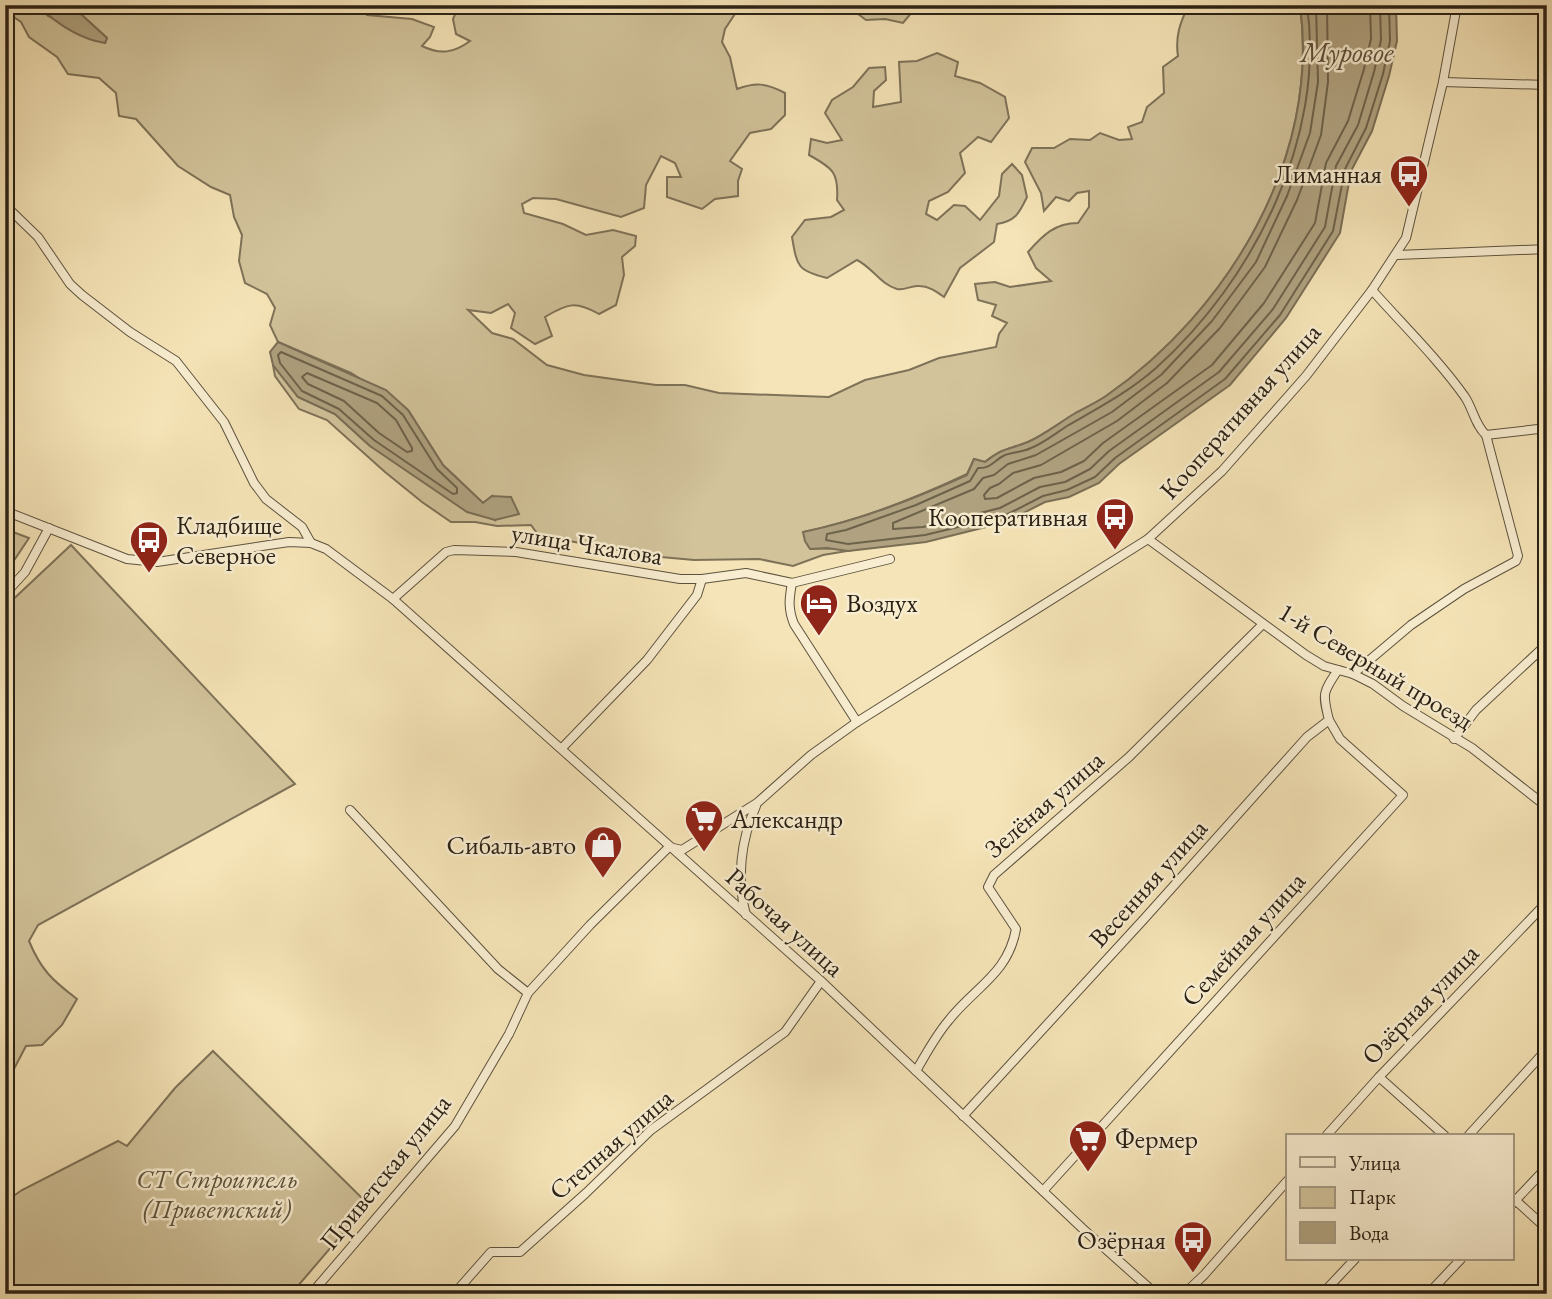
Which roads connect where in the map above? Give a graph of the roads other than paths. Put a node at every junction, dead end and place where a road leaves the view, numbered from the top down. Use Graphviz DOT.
graph roads {
  1 [pos="1457,5"];
  2 [pos="1443,82"];
  3 [pos="1547,85"];
  4 [pos="5,205"];
  5 [pos="1547,249"];
  6 [pos="1397,255"];
  7 [pos="1372,290"];
  8 [pos="1547,428"];
  9 [pos="1486,435"];
  10 [pos="5,512"];
  11 [pos="49,527"];
  12 [pos="1148,540"];
  13 [pos="311,543"];
  14 [pos="890,559"];
  15 [pos="702,579"];
  16 [pos="792,583"];
  17 [pos="5,594"];
  18 [pos="393,599"];
  19 [pos="1263,624"];
  20 [pos="1547,644"];
  21 [pos="1338,670"];
  22 [pos="1353,674"];
  23 [pos="1329,720"];
  24 [pos="857,722"];
  25 [pos="1454,739"];
  26 [pos="562,748"];
  27 [pos="757,803"];
  28 [pos="1547,807"];
  29 [pos="350,810"];
  30 [pos="669,847"];
  31 [pos="1547,902"];
  32 [pos="746,915"];
  33 [pos="821,981"];
  34 [pos="528,993"];
  35 [pos="1547,1049"];
  36 [pos="916,1071"];
  37 [pos="1378,1077"];
  38 [pos="963,1116"];
  39 [pos="1328,1134"];
  40 [pos="1443,1134"];
  41 [pos="1470,1134"];
  42 [pos="1547,1167"];
  43 [pos="1286,1182"];
  44 [pos="1043,1191"];
  45 [pos="1514,1199"];
  46 [pos="1514,1201"];
  47 [pos="1547,1229"];
  48 [pos="1354,1260"];
  49 [pos="1460,1260"];
  50 [pos="1547,1282"];
  51 [pos="311,1294"];
  52 [pos="454,1294"];
  53 [pos="1156,1294"];
  54 [pos="1184,1294"];
  55 [pos="1322,1294"];
  56 [pos="1428,1294"];
  57 [pos="1535,1294"];
  1 -- 2 [label="street, Кооперативная улица"];
  2 -- 3 [label="street"];
  2 -- 6 [label="street, Кооперативная улица"];
  4 -- 13 [label="street, Рабочая улица"];
  5 -- 6 [label="street"];
  6 -- 7 [label="street, Кооперативная улица"];
  7 -- 9 [label="street"];
  7 -- 12 [label="street, Кооперативная улица"];
  8 -- 9 [label="street"];
  9 -- 22 [label="street"];
  10 -- 11 [label="street"];
  11 -- 13 [label="street"];
  11 -- 17 [label="street"];
  12 -- 19 [label="street, 1-й Северный проезд"];
  12 -- 24 [label="street, Кооперативная улица"];
  13 -- 18 [label="street, Рабочая улица"];
  14 -- 16 [label="street, улица Чкалова"];
  15 -- 16 [label="street, улица Чкалова"];
  15 -- 18 [label="street, улица Чкалова"];
  15 -- 26 [label="street"];
  16 -- 24 [label="street"];
  18 -- 26 [label="street, Рабочая улица"];
  19 -- 21 [label="street, 1-й Северный проезд"];
  19 -- 36 [label="street, Зелёная улица"];
  20 -- 25 [label="street"];
  21 -- 22 [label="street, 1-й Северный проезд"];
  21 -- 23 [label="street"];
  22 -- 25 [label="street, 1-й Северный проезд"];
  23 -- 38 [label="street, Весенняя улица"];
  23 -- 44 [label="street, Семейная улица"];
  24 -- 27 [label="street, Кооперативная улица"];
  25 -- 28 [label="street, 1-й Северный проезд"];
  26 -- 30 [label="street, Рабочая улица"];
  27 -- 30 [label="street, Кооперативная улица"];
  27 -- 32 [label="street"];
  29 -- 34 [label="street"];
  30 -- 32 [label="street, Рабочая улица"];
  30 -- 34 [label="street, Приветская улица"];
  31 -- 37 [label="street, Озёрная улица"];
  32 -- 33 [label="street, Рабочая улица"];
  33 -- 36 [label="street, Рабочая улица"];
  33 -- 52 [label="street, Степная улица"];
  34 -- 51 [label="street, Приветская улица"];
  35 -- 41 [label="street"];
  36 -- 38 [label="street, Рабочая улица"];
  37 -- 39 [label="street, Озёрная улица"];
  37 -- 40 [label="street"];
  38 -- 44 [label="street, Рабочая улица"];
  42 -- 45 [label="street"];
  43 -- 54 [label="street"];
  44 -- 53 [label="street, Рабочая улица"];
  46 -- 47 [label="street"];
  48 -- 55 [label="street"];
  49 -- 56 [label="street"];
  50 -- 57 [label="street"];
}
